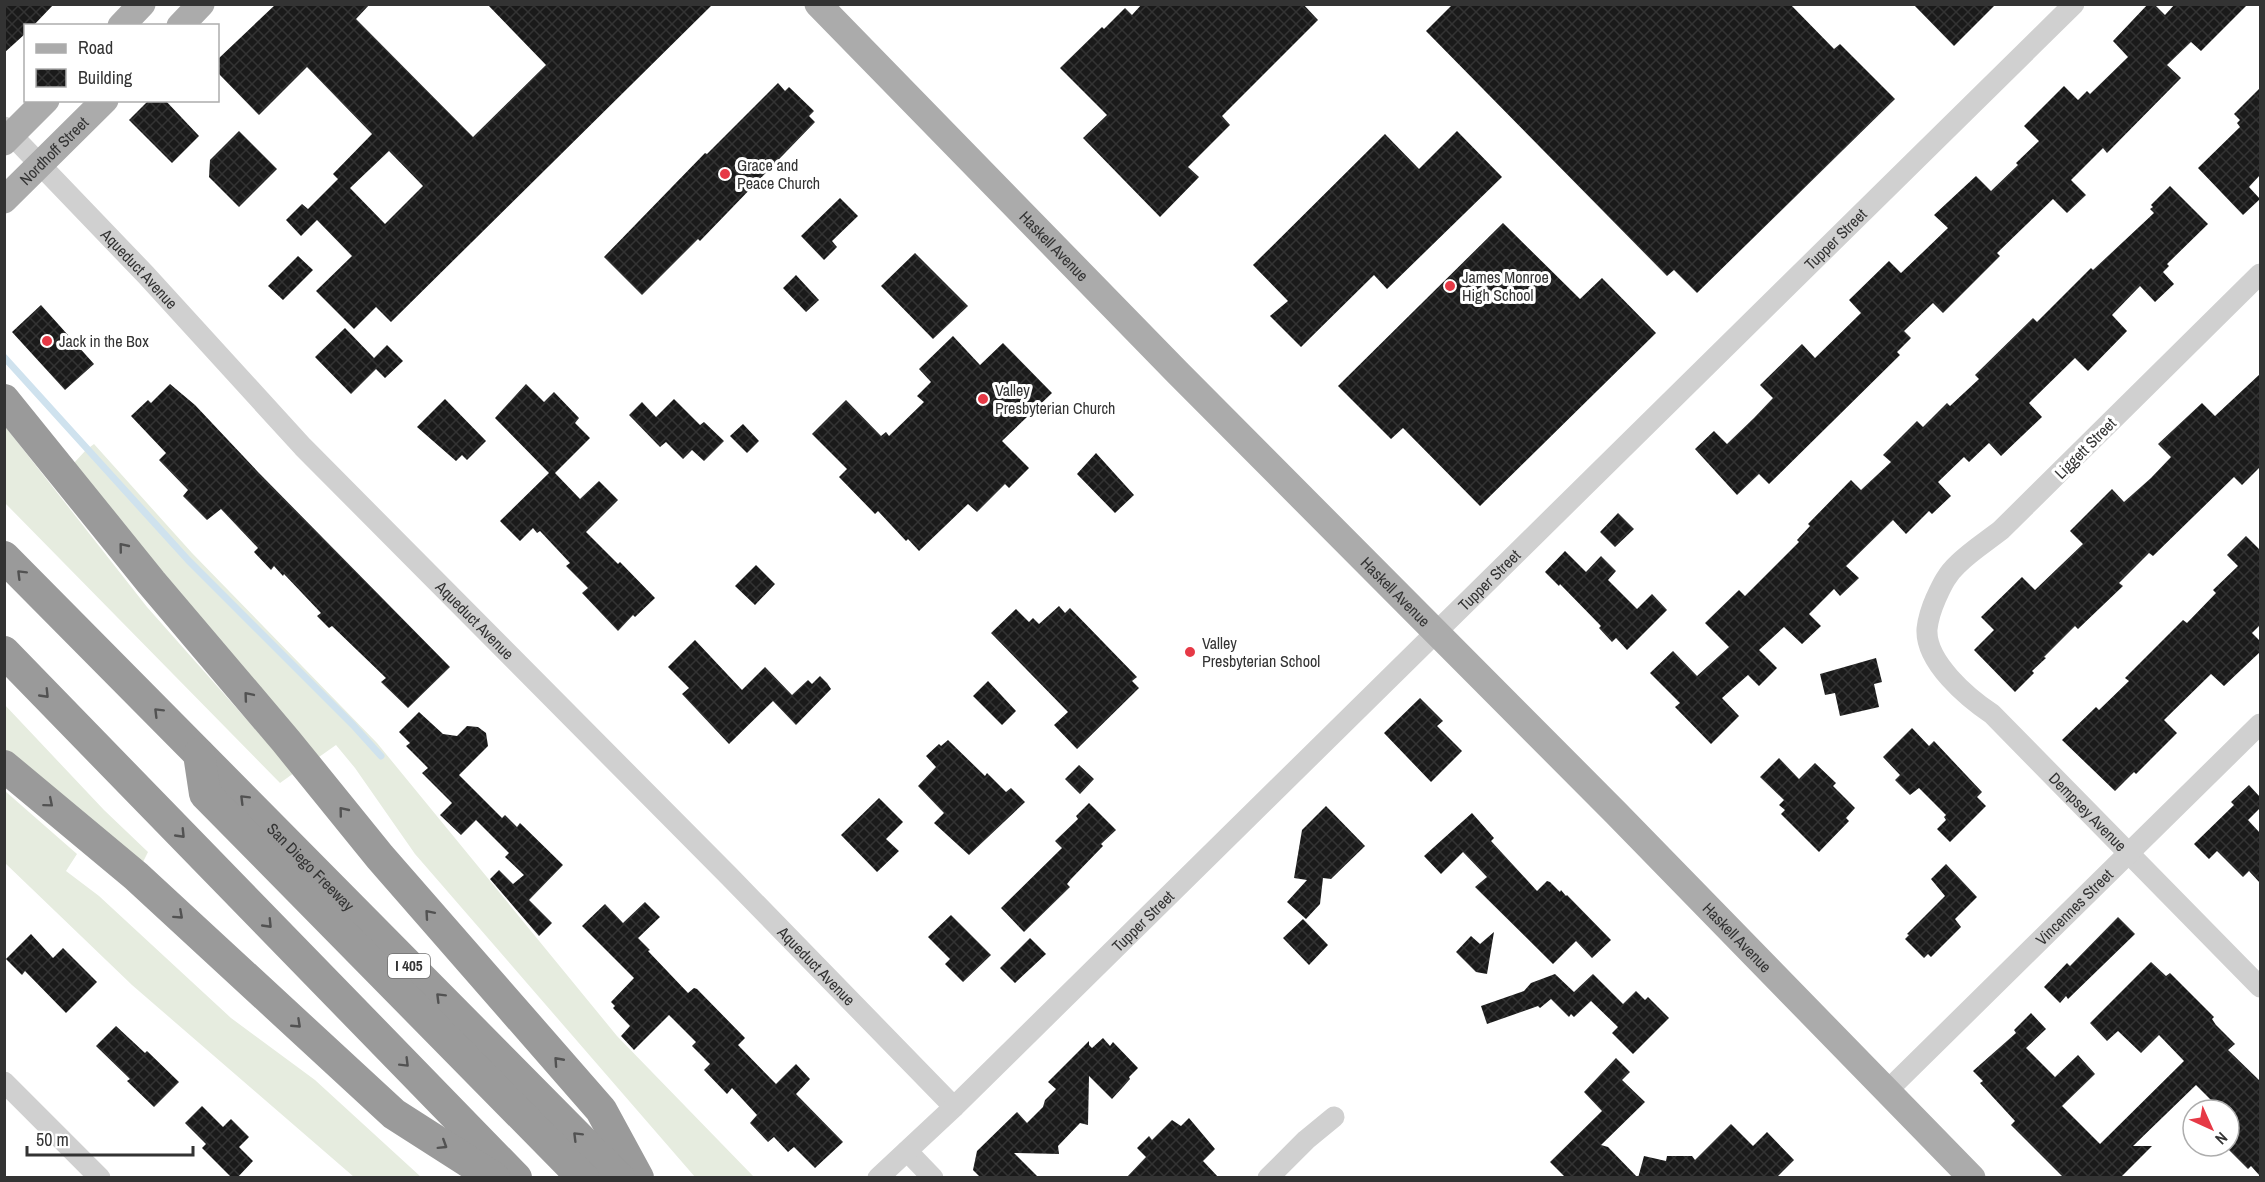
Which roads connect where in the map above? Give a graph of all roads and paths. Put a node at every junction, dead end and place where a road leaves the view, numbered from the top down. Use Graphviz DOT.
graph roads {
  1 [pos="142,4"];
  2 [pos="201,4"];
  3 [pos="818,4"];
  4 [pos="2073,4"];
  5 [pos="123,24"];
  6 [pos="182,24"];
  7 [pos="44,102"];
  8 [pos="103,102"];
  9 [pos="7,134"];
  10 [pos="41,164"];
  11 [pos="4,200"];
  12 [pos="2260,274"];
  13 [pos="4,400"];
  14 [pos="4,557"];
  15 [pos="1927,631"];
  16 [pos="1436,632"];
  17 [pos="4,652"];
  18 [pos="2260,723"];
  19 [pos="199,754"];
  20 [pos="4,766"];
  21 [pos="2128,854"];
  22 [pos="227,882"];
  23 [pos="2260,987"];
  24 [pos="4,1082"];
  25 [pos="1887,1090"];
  26 [pos="954,1107"];
  27 [pos="1334,1117"];
  28 [pos="907,1151"];
  29 [pos="100,1178"];
  30 [pos="494,1178"];
  31 [pos="516,1178"];
  32 [pos="560,1178"];
  33 [pos="583,1178"];
  34 [pos="618,1178"];
  35 [pos="638,1178"];
  36 [pos="878,1178"];
  37 [pos="933,1178"];
  38 [pos="1268,1178"];
  39 [pos="1972,1178"];
  1 -- 5 [label="main road"];
  2 -- 6 [label="main road"];
  3 -- 16 [label="main road, Haskell Avenue"];
  4 -- 16 [label="street, Tupper Street"];
  7 -- 9 [label="main road"];
  8 -- 10 [label="main road, Nordhoff Street"];
  9 -- 10 [label="street, Aqueduct Avenue"];
  10 -- 11 [label="main road, Nordhoff Street"];
  10 -- 26 [label="street, Aqueduct Avenue"];
  12 -- 15 [label="street, Liggett Street"];
  35 -- 13 [label="highway, one-way"];
  19 -- 14 [label="highway, San Diego Freeway / I 405, one-way"];
  15 -- 21 [label="street, Dempsey Avenue"];
  16 -- 25 [label="main road, Haskell Avenue"];
  16 -- 26 [label="street, Tupper Street"];
  17 -- 22 [label="highway, one-way"];
  18 -- 21 [label="street, Vincennes Street"];
  19 -- 33 [label="highway"];
  34 -- 19 [label="highway, San Diego Freeway / I 405, one-way"];
  20 -- 30 [label="highway, one-way"];
  21 -- 23 [label="street, Dempsey Avenue"];
  21 -- 25 [label="street, Vincennes Street"];
  22 -- 31 [label="highway, one-way"];
  22 -- 32 [label="highway"];
  24 -- 29 [label="street"];
  25 -- 39 [label="main road, Haskell Avenue"];
  26 -- 28 [label="street, Tupper Street"];
  27 -- 38 [label="street"];
  28 -- 36 [label="street, Tupper Street"];
  28 -- 37 [label="street"];
}
